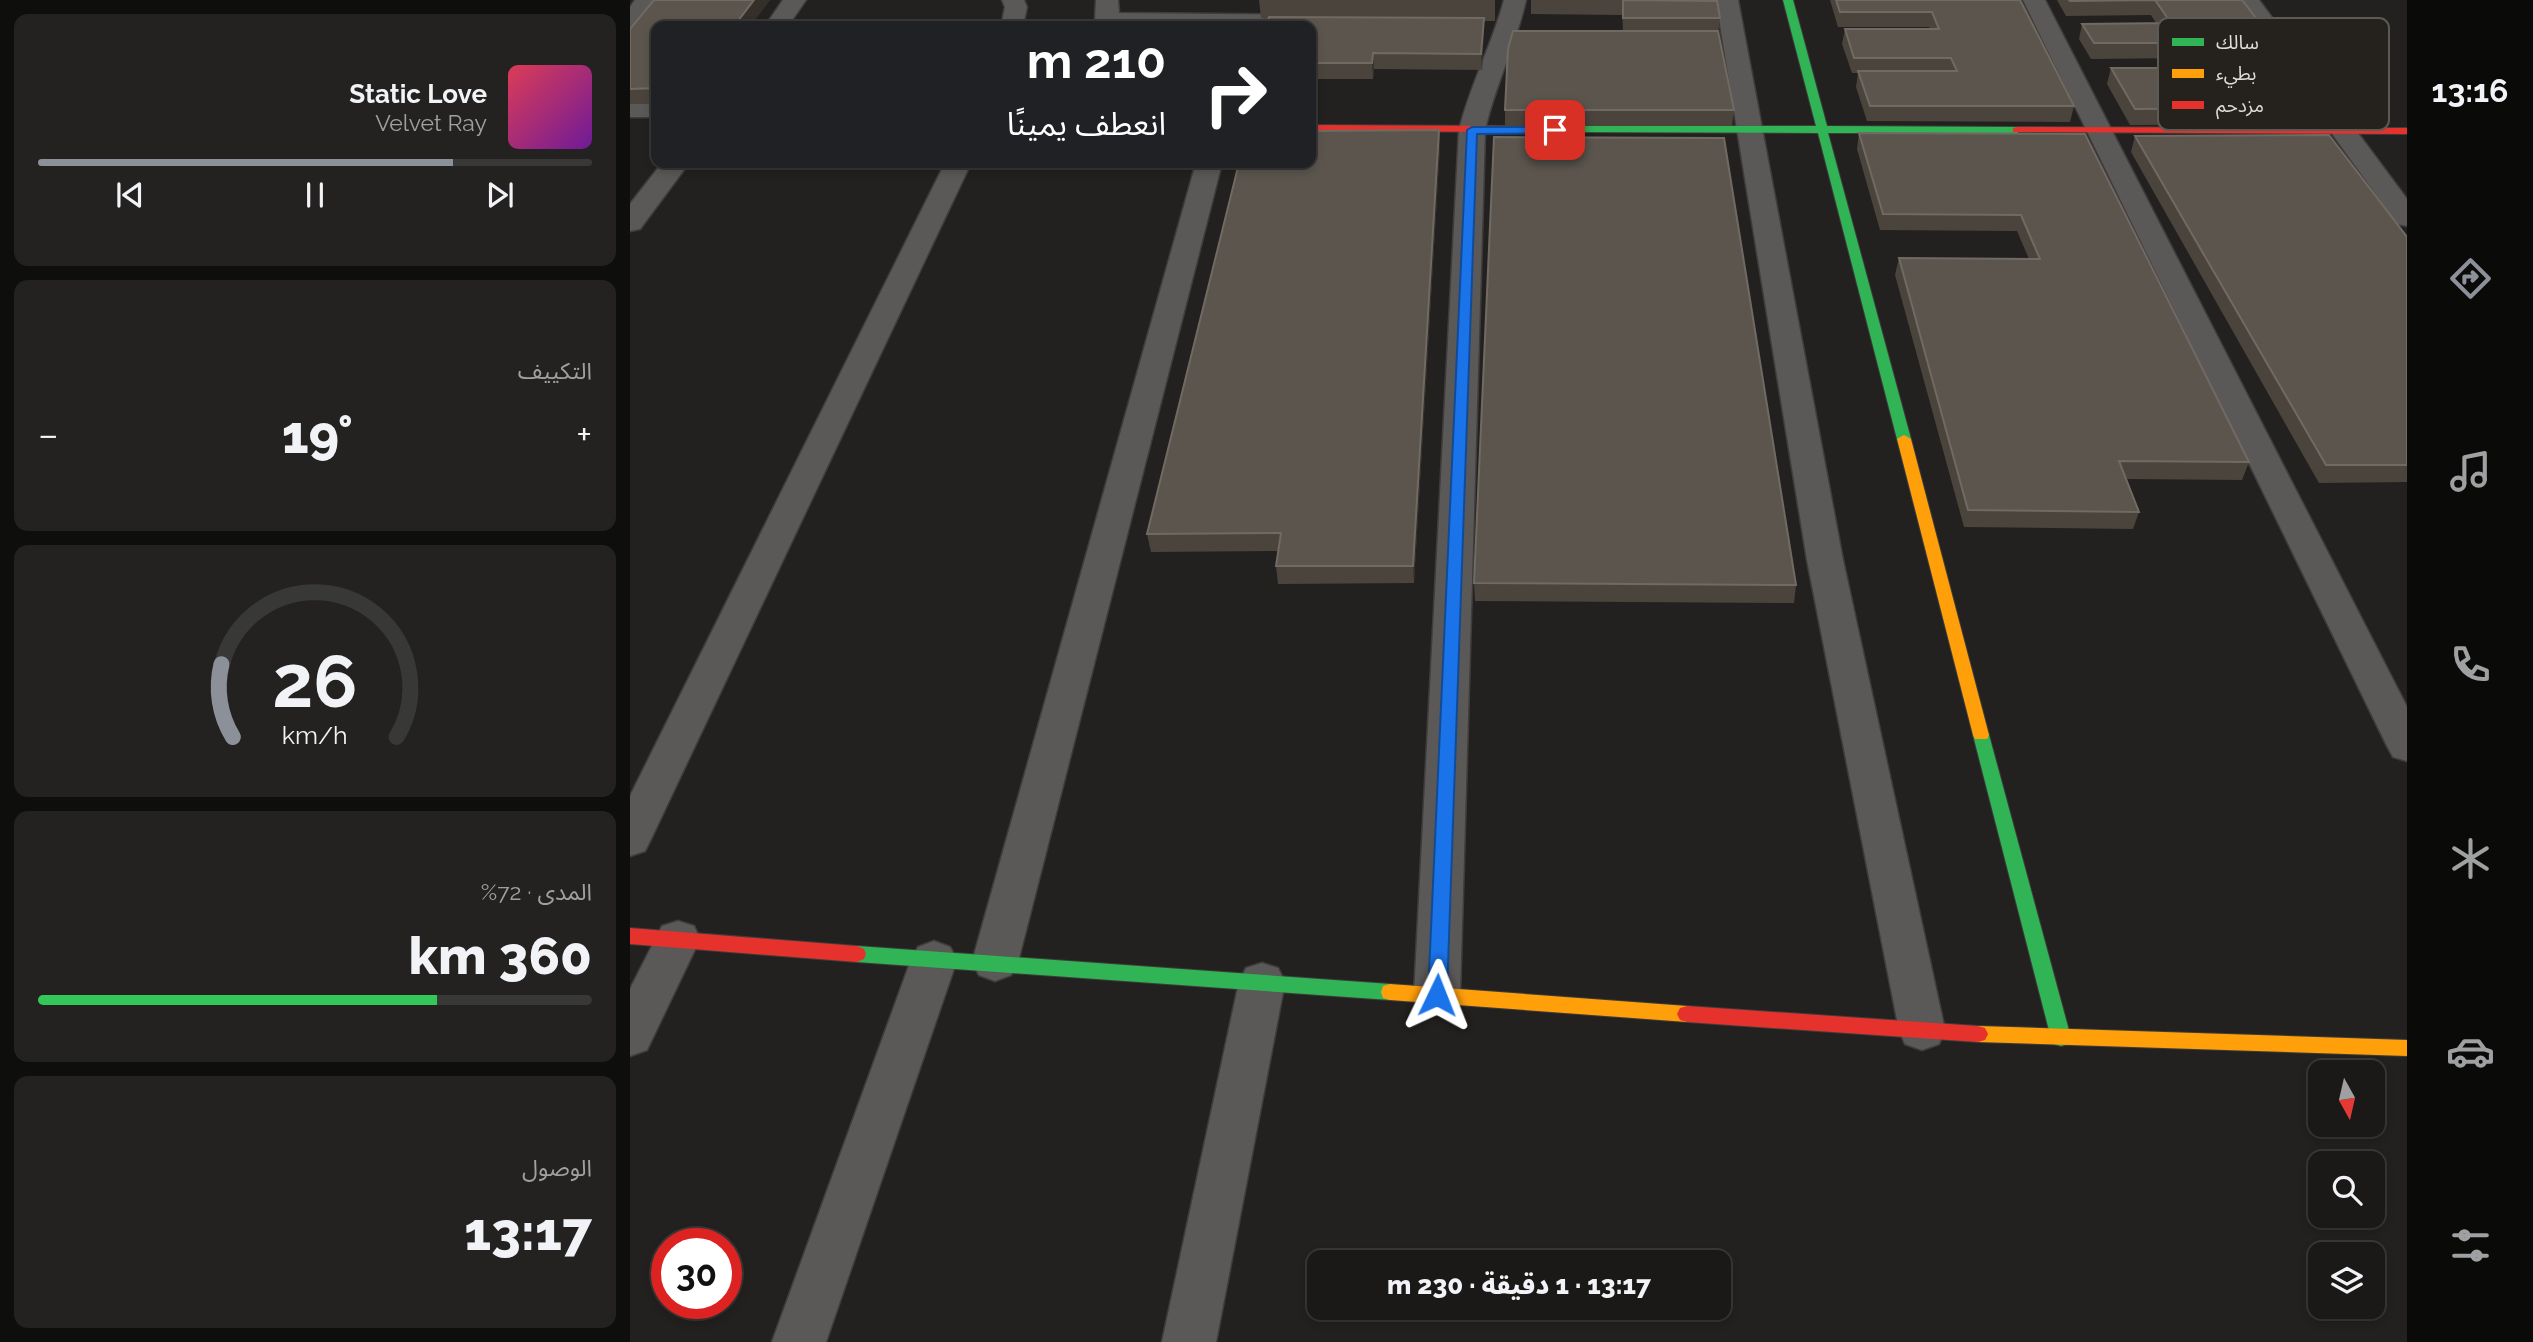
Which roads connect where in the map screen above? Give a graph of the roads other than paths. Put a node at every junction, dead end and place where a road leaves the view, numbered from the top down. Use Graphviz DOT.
graph roads {
  1 [pos="647,0"];
  2 [pos="795,0"];
  3 [pos="1013,0"];
  4 [pos="1107,0"];
  5 [pos="1727,0"];
  6 [pos="1788,0"];
  7 [pos="2034,0"];
  8 [pos="2246,0"];
  9 [pos="1502,16"];
  10 [pos="2259,18"];
  11 [pos="780,21"];
  12 [pos="1013,21"];
  13 [pos="1186,21"];
  14 [pos="630,23"];
  15 [pos="1316,23"];
  16 [pos="1343,23"];
  17 [pos="630,109"];
  18 [pos="651,109"];
  19 [pos="1316,128"];
  20 [pos="1472,130"];
  21 [pos="1749,131"];
  22 [pos="1824,131"];
  23 [pos="2343,131"];
  24 [pos="2407,131"];
  25 [pos="2101,132"];
  26 [pos="672,168"];
  27 [pos="956,168"];
  28 [pos="1208,168"];
  29 [pos="2407,218"];
  30 [pos="630,223"];
  31 [pos="2407,746"];
  32 [pos="630,839"];
  33 [pos="630,936"];
  34 [pos="678,939"];
  35 [pos="934,960"];
  36 [pos="995,962"];
  37 [pos="1262,982"];
  38 [pos="1437,995"];
  39 [pos="1922,1030"];
  40 [pos="630,1036"];
  41 [pos="2061,1038"];
  42 [pos="2407,1048"];
  43 [pos="799,1342"];
  44 [pos="1189,1342"];
  1 -- 14 [label="street"];
  2 -- 11 [label="street"];
  3 -- 12 [label="street"];
  4 -- 13 [label="street"];
  5 -- 21 [label="street"];
  6 -- 22 [label="street"];
  7 -- 25 [label="street"];
  8 -- 10 [label="street"];
  9 -- 20 [label="street"];
  15 -- 16 [label="street"];
  17 -- 18 [label="street"];
  19 -- 20 [label="street"];
  20 -- 21 [label="street"];
  20 -- 38 [label="street"];
  21 -- 22 [label="street"];
  21 -- 39 [label="street"];
  22 -- 25 [label="street"];
  22 -- 41 [label="street"];
  23 -- 24 [label="street"];
  23 -- 25 [label="street"];
  23 -- 29 [label="street"];
  25 -- 31 [label="street"];
  26 -- 30 [label="street"];
  27 -- 32 [label="street"];
  28 -- 36 [label="street"];
  33 -- 34 [label="street"];
  34 -- 35 [label="street"];
  34 -- 40 [label="street"];
  35 -- 36 [label="street"];
  35 -- 43 [label="street"];
  36 -- 37 [label="street"];
  37 -- 38 [label="street"];
  37 -- 44 [label="street"];
  38 -- 39 [label="street"];
  39 -- 41 [label="street"];
  41 -- 42 [label="street"];
}
